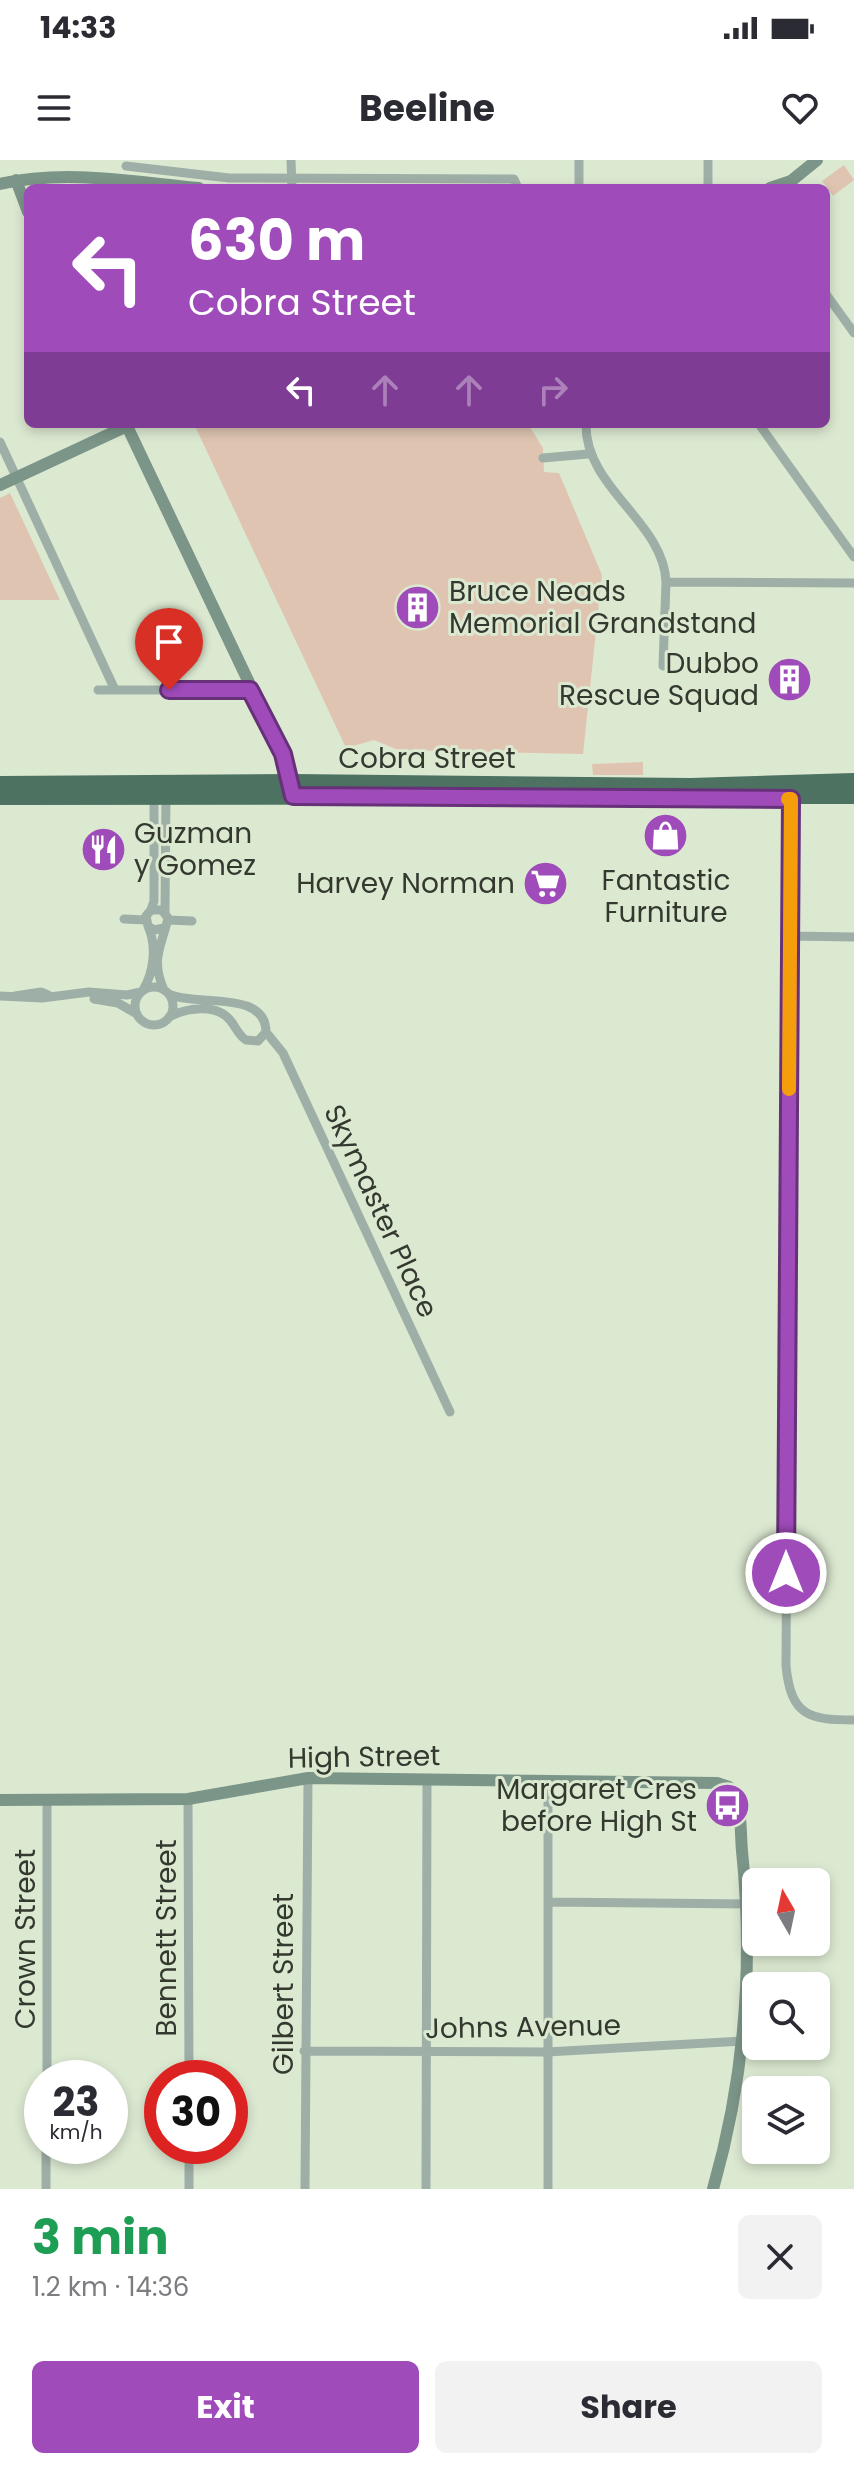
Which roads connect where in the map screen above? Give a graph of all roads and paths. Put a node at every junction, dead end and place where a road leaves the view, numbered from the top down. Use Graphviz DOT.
graph roads {
  1 [pos="291,160"];
  2 [pos="579,160"];
  3 [pos="708,160"];
  4 [pos="817,160"];
  5 [pos="121,175"];
  6 [pos="16,180"];
  7 [pos="291,183"];
  8 [pos="0,184"];
  9 [pos="175,184"];
  10 [pos="516,184"];
  11 [pos="579,184"];
  12 [pos="708,184"];
  13 [pos="782,184"];
  14 [pos="24,201"];
  15 [pos="830,300"];
  16 [pos="854,333"];
  17 [pos="121,428"];
  18 [pos="128,428"];
  19 [pos="586,428"];
  20 [pos="762,428"];
  21 [pos="0,442"];
  22 [pos="588,454"];
  23 [pos="543,458"];
  24 [pos="16,477"];
  25 [pos="0,485"];
  26 [pos="854,557"];
  27 [pos="666,582"];
  28 [pos="854,583"];
  29 [pos="663,666"];
  30 [pos="98,690"];
  31 [pos="115,690"];
  32 [pos="250,690"];
  33 [pos="854,781"];
  34 [pos="0,784"];
  35 [pos="292,789"];
  36 [pos="160,791"];
  37 [pos="791,791"];
  38 [pos="854,796"];
  39 [pos="0,797"];
  40 [pos="124,919"];
  41 [pos="148,919"];
  42 [pos="166,920"];
  43 [pos="192,921"];
  44 [pos="790,936"];
  45 [pos="853,937"];
  46 [pos="142,991"];
  47 [pos="166,992"];
  48 [pos="75,995"];
  49 [pos="0,996"];
  50 [pos="137,1014"];
  51 [pos="169,1017"];
  52 [pos="266,1032"];
  53 [pos="450,1412"];
  54 [pos="854,1720"];
  55 [pos="308,1778"];
  56 [pos="427,1779"];
  57 [pos="548,1781"];
  58 [pos="188,1799"];
  59 [pos="0,1800"];
  60 [pos="47,1800"];
  61 [pos="744,1868"];
  62 [pos="549,1902"];
  63 [pos="742,1904"];
  64 [pos="742,2041"];
  65 [pos="742,2049"];
  66 [pos="304,2051"];
  67 [pos="426,2052"];
  68 [pos="547,2052"];
  69 [pos="47,2060"];
  70 [pos="189,2060"];
  71 [pos="46,2164"];
  72 [pos="189,2164"];
  73 [pos="46,2189"];
  74 [pos="189,2189"];
  75 [pos="305,2189"];
  76 [pos="426,2189"];
  77 [pos="548,2189"];
  78 [pos="713,2189"];
  1 -- 7 [label="street"];
  2 -- 11 [label="street"];
  3 -- 12 [label="street"];
  4 -- 13 [label="street"];
  5 -- 6 [label="street"];
  5 -- 7 [label="street"];
  5 -- 9 [label="street"];
  6 -- 8 [label="street"];
  6 -- 14 [label="street"];
  7 -- 10 [label="street"];
  15 -- 16 [label="street"];
  17 -- 24 [label="street"];
  18 -- 32 [label="street"];
  19 -- 22 [label="street"];
  20 -- 26 [label="street"];
  21 -- 24 [label="street"];
  22 -- 23 [label="street"];
  22 -- 27 [label="street"];
  24 -- 25 [label="street"];
  24 -- 31 [label="street"];
  27 -- 28 [label="street"];
  27 -- 29 [label="street"];
  30 -- 31 [label="street"];
  31 -- 32 [label="street"];
  32 -- 35 [label="street"];
  33 -- 37 [label="highway, Cobra Street"];
  34 -- 36 [label="highway, Cobra Street"];
  35 -- 36 [label="highway, Cobra Street"];
  35 -- 37 [label="highway, Cobra Street"];
  36 -- 39 [label="highway, Cobra Street"];
  36 -- 41 [label="street"];
  36 -- 42 [label="street"];
  37 -- 38 [label="highway, Cobra Street"];
  37 -- 44 [label="street"];
  40 -- 41 [label="street"];
  41 -- 42 [label="street"];
  41 -- 42 [label="street"];
  41 -- 46 [label="street"];
  42 -- 43 [label="street"];
  42 -- 47 [label="street"];
  44 -- 45 [label="street"];
  44 -- 54 [label="street"];
  46 -- 47 [label="street"];
  46 -- 48 [label="street"];
  46 -- 50 [label="street"];
  47 -- 51 [label="street"];
  47 -- 52 [label="street, Skymaster Place"];
  48 -- 49 [label="street"];
  48 -- 50 [label="street"];
  50 -- 51 [label="street"];
  51 -- 52 [label="street"];
  52 -- 53 [label="street, Skymaster Place"];
  55 -- 56 [label="street, High Street"];
  55 -- 58 [label="street, High Street"];
  55 -- 66 [label="street, Gilbert Street"];
  56 -- 57 [label="street, High Street"];
  56 -- 67 [label="street"];
  57 -- 61 [label="street, High Street"];
  57 -- 62 [label="street"];
  58 -- 60 [label="street, High Street"];
  58 -- 70 [label="street, Bennett Street"];
  59 -- 60 [label="street, High Street"];
  60 -- 69 [label="street, Crown Street"];
  62 -- 63 [label="street"];
  62 -- 68 [label="street"];
  64 -- 68 [label="street, Johns Avenue"];
  65 -- 78 [label="street"];
  66 -- 67 [label="street, Johns Avenue"];
  66 -- 75 [label="street, Gilbert Street"];
  67 -- 68 [label="street, Johns Avenue"];
  67 -- 76 [label="street"];
  68 -- 77 [label="street"];
  71 -- 73 [label="street"];
  72 -- 74 [label="street"];
}
